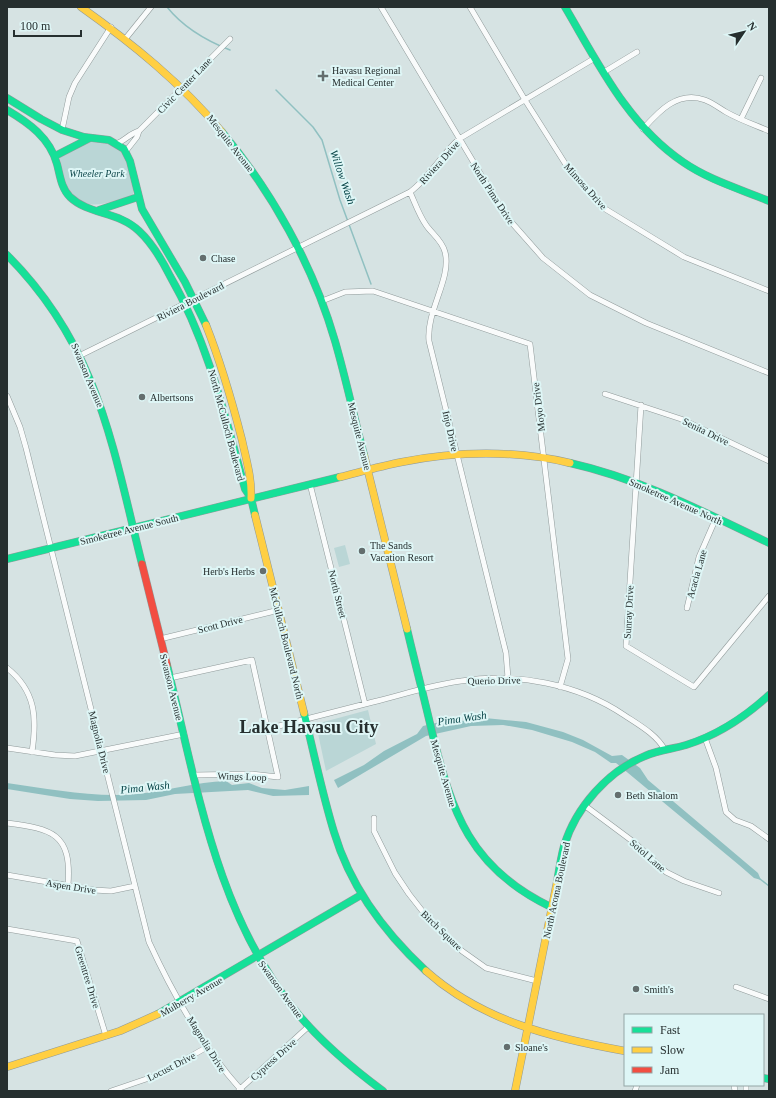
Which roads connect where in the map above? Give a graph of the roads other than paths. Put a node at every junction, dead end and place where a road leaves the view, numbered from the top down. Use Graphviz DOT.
graph roads {
  1 [pos="81,7"];
  2 [pos="151,7"];
  3 [pos="381,7"];
  4 [pos="470,7"];
  5 [pos="565,7"];
  6 [pos="111,27"];
  7 [pos="126,38"];
  8 [pos="230,39"];
  9 [pos="638,52"];
  10 [pos="595,58"];
  11 [pos="604,72"];
  12 [pos="761,78"];
  13 [pos="183,87"];
  14 [pos="7,98"];
  15 [pos="525,100"];
  16 [pos="7,110"];
  17 [pos="741,119"];
  18 [pos="642,129"];
  19 [pos="62,130"];
  20 [pos="769,130"];
  21 [pos="139,131"];
  22 [pos="90,138"];
  23 [pos="459,139"];
  24 [pos="118,143"];
  25 [pos="126,151"];
  26 [pos="55,156"];
  27 [pos="410,192"];
  28 [pos="138,197"];
  29 [pos="769,201"];
  30 [pos="99,210"];
  31 [pos="298,247"];
  32 [pos="7,255"];
  33 [pos="769,291"];
  34 [pos="194,299"];
  35 [pos="322,301"];
  36 [pos="186,303"];
  37 [pos="433,310"];
  38 [pos="81,355"];
  39 [pos="769,373"];
  40 [pos="214,375"];
  41 [pos="605,394"];
  42 [pos="7,396"];
  43 [pos="231,397"];
  44 [pos="641,405"];
  45 [pos="456,455"];
  46 [pos="544,458"];
  47 [pos="769,462"];
  48 [pos="368,470"];
  49 [pos="636,482"];
  50 [pos="310,484"];
  51 [pos="251,498"];
  52 [pos="716,518"];
  53 [pos="133,528"];
  54 [pos="769,543"];
  55 [pos="51,548"];
  56 [pos="7,559"];
  57 [pos="769,596"];
  58 [pos="687,608"];
  59 [pos="279,610"];
  60 [pos="160,639"];
  61 [pos="7,668"];
  62 [pos="170,678"];
  63 [pos="508,678"];
  64 [pos="560,687"];
  65 [pos="422,690"];
  66 [pos="769,695"];
  67 [pos="365,704"];
  68 [pos="306,719"];
  69 [pos="267,728"];
  70 [pos="184,734"];
  71 [pos="704,738"];
  72 [pos="7,748"];
  73 [pos="665,750"];
  74 [pos="102,751"];
  75 [pos="32,752"];
  76 [pos="196,778"];
  77 [pos="584,805"];
  78 [pos="374,818"];
  79 [pos="7,823"];
  80 [pos="769,839"];
  81 [pos="7,875"];
  82 [pos="68,885"];
  83 [pos="134,886"];
  84 [pos="719,893"];
  85 [pos="361,895"];
  86 [pos="551,907"];
  87 [pos="7,929"];
  88 [pos="257,957"];
  89 [pos="537,981"];
  90 [pos="736,987"];
  91 [pos="769,999"];
  92 [pos="181,1001"];
  93 [pos="309,1026"];
  94 [pos="527,1030"];
  95 [pos="106,1036"];
  96 [pos="207,1047"];
  97 [pos="624,1051"];
  98 [pos="7,1067"];
  99 [pos="240,1090"];
  100 [pos="111,1091"];
  101 [pos="383,1091"];
  102 [pos="515,1091"];
  1 -- 6 [label="street, Mesquite Avenue"];
  2 -- 7 [label="street"];
  3 -- 23 [label="street, North Pima Drive"];
  4 -- 15 [label="street, Mimosa Drive"];
  5 -- 10 [label="street"];
  6 -- 7 [label="street, Mesquite Avenue"];
  6 -- 19 [label="street"];
  7 -- 13 [label="street, Mesquite Avenue"];
  8 -- 13 [label="street, Civic Center Lane"];
  9 -- 11 [label="street"];
  10 -- 11 [label="street"];
  10 -- 15 [label="street, Riviera Drive"];
  11 -- 18 [label="street"];
  12 -- 17 [label="street"];
  13 -- 21 [label="street, Civic Center Lane"];
  13 -- 31 [label="street, Mesquite Avenue"];
  14 -- 19 [label="street"];
  15 -- 23 [label="street, Riviera Drive"];
  15 -- 33 [label="street, Mimosa Drive"];
  16 -- 26 [label="street"];
  17 -- 18 [label="street"];
  17 -- 20 [label="street"];
  18 -- 29 [label="street"];
  19 -- 22 [label="street"];
  21 -- 24 [label="street, Civic Center Lane"];
  21 -- 25 [label="street, Civic Center Lane"];
  22 -- 24 [label="street"];
  22 -- 26 [label="street"];
  23 -- 27 [label="street, Riviera Drive"];
  23 -- 39 [label="street, North Pima Drive"];
  24 -- 25 [label="street"];
  25 -- 28 [label="street"];
  26 -- 30 [label="street"];
  27 -- 31 [label="street, Riviera Drive"];
  27 -- 37 [label="street, Injo Drive"];
  28 -- 30 [label="street"];
  28 -- 34 [label="street"];
  30 -- 36 [label="street, North McCulloch Boulevard"];
  31 -- 34 [label="street, Riviera Boulevard"];
  31 -- 35 [label="street, Mesquite Avenue"];
  32 -- 38 [label="street, Swanson Avenue"];
  34 -- 36 [label="street, Riviera Boulevard"];
  34 -- 43 [label="street, North McCulloch Boulevard"];
  35 -- 37 [label="street, Moyo Drive"];
  35 -- 48 [label="street, Mesquite Avenue"];
  36 -- 38 [label="street, Riviera Boulevard"];
  36 -- 40 [label="street, North McCulloch Boulevard"];
  37 -- 45 [label="street, Injo Drive"];
  37 -- 46 [label="street, Moyo Drive"];
  38 -- 53 [label="street, Swanson Avenue"];
  40 -- 43 [label="street"];
  40 -- 51 [label="street, North McCulloch Boulevard"];
  41 -- 44 [label="street, Senita Drive"];
  42 -- 55 [label="street, Magnolia Drive"];
  43 -- 51 [label="street, North McCulloch Boulevard"];
  44 -- 47 [label="street, Senita Drive"];
  44 -- 49 [label="street, Sunray Drive"];
  45 -- 46 [label="street, Smoketree Avenue North"];
  45 -- 48 [label="street, Smoketree Avenue North"];
  45 -- 63 [label="street, Injo Drive"];
  46 -- 49 [label="street, Smoketree Avenue North"];
  46 -- 64 [label="street, Moyo Drive"];
  48 -- 50 [label="street, Smoketree Avenue North"];
  48 -- 65 [label="street, Mesquite Avenue"];
  49 -- 52 [label="street, Smoketree Avenue North"];
  49 -- 57 [label="street, Sunray Drive"];
  50 -- 51 [label="street, Smoketree Avenue North"];
  50 -- 67 [label="street, North Street"];
  51 -- 53 [label="street, Smoketree Avenue South"];
  51 -- 59 [label="street, McCulloch Boulevard North"];
  52 -- 54 [label="street, Smoketree Avenue North"];
  52 -- 58 [label="street, Acacia Lane"];
  53 -- 55 [label="street, Smoketree Avenue South"];
  53 -- 60 [label="street, Swanson Avenue"];
  55 -- 56 [label="street, Smoketree Avenue South"];
  55 -- 74 [label="street, Magnolia Drive"];
  59 -- 60 [label="street, Scott Drive"];
  59 -- 68 [label="street, McCulloch Boulevard North"];
  60 -- 62 [label="street, Swanson Avenue"];
  61 -- 75 [label="street"];
  62 -- 69 [label="street, Wings Loop"];
  62 -- 70 [label="street, Swanson Avenue"];
  63 -- 64 [label="street, Querio Drive"];
  63 -- 65 [label="street, Querio Drive"];
  64 -- 73 [label="street, Querio Drive"];
  65 -- 67 [label="street, Querio Drive"];
  65 -- 86 [label="street, Mesquite Avenue"];
  66 -- 71 [label="street, North Acoma Boulevard"];
  67 -- 68 [label="street, Querio Drive"];
  68 -- 69 [label="street, Querio Drive"];
  68 -- 85 [label="street, McCulloch Boulevard North"];
  69 -- 76 [label="street, Wings Loop"];
  70 -- 74 [label="street"];
  70 -- 76 [label="street, Swanson Avenue"];
  71 -- 73 [label="street, North Acoma Boulevard"];
  71 -- 80 [label="street"];
  72 -- 75 [label="street"];
  73 -- 77 [label="street, North Acoma Boulevard"];
  74 -- 75 [label="street"];
  74 -- 83 [label="street, Magnolia Drive"];
  76 -- 88 [label="street, Swanson Avenue"];
  77 -- 84 [label="street, Sotol Lane"];
  77 -- 86 [label="street, North Acoma Boulevard"];
  78 -- 89 [label="street, Birch Square"];
  79 -- 82 [label="street"];
  81 -- 82 [label="street, Aspen Drive"];
  82 -- 83 [label="street, Aspen Drive"];
  83 -- 92 [label="street, Magnolia Drive"];
  85 -- 88 [label="street, Mulberry Avenue"];
  85 -- 94 [label="street, McCulloch Boulevard North"];
  86 -- 89 [label="street, North Acoma Boulevard"];
  87 -- 95 [label="street, Greentree Drive"];
  88 -- 92 [label="street, Mulberry Avenue"];
  88 -- 93 [label="street, Swanson Avenue"];
  89 -- 94 [label="street, North Acoma Boulevard"];
  90 -- 91 [label="street"];
  92 -- 95 [label="street, Mulberry Avenue"];
  92 -- 96 [label="street, Magnolia Drive"];
  93 -- 99 [label="street, Cypress Drive"];
  93 -- 101 [label="street, Swanson Avenue"];
  94 -- 97 [label="street, McCulloch Boulevard North"];
  94 -- 102 [label="street, North Acoma Boulevard"];
  95 -- 98 [label="street, Mulberry Avenue"];
  96 -- 99 [label="street, Magnolia Drive"];
  96 -- 100 [label="street, Locust Drive"];
}
